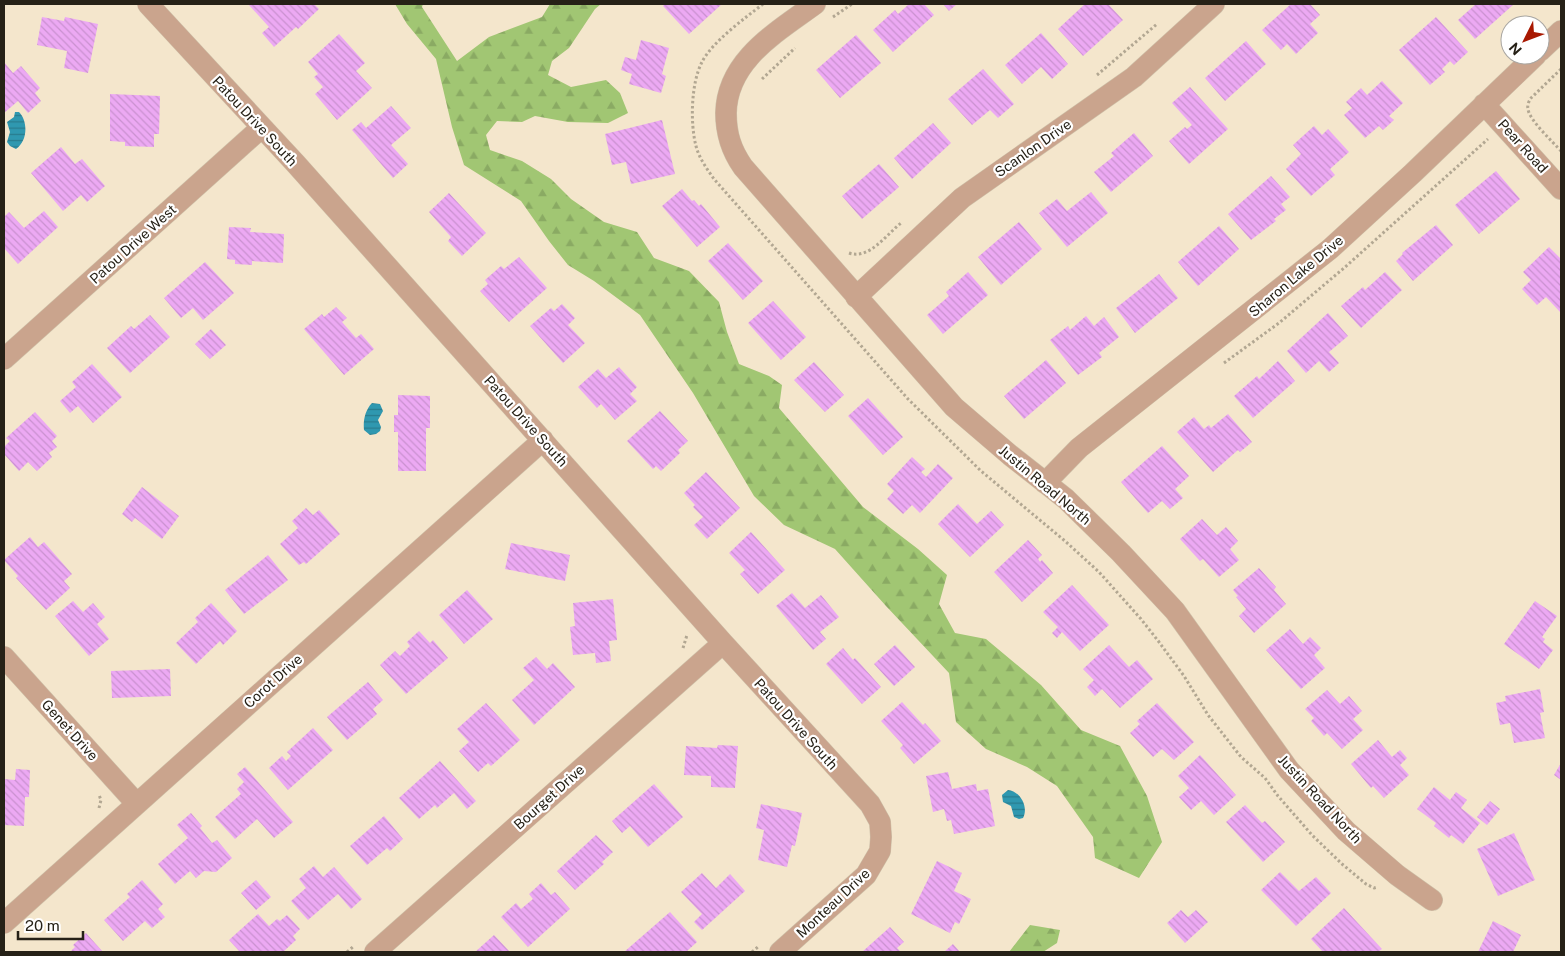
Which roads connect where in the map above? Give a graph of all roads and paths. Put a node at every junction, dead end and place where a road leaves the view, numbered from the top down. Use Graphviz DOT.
graph roads {
  1 [pos="148,4"];
  2 [pos="815,4"];
  3 [pos="852,4"];
  4 [pos="1214,4"];
  5 [pos="1160,21"];
  6 [pos="826,23"];
  7 [pos="1561,31"];
  8 [pos="1550,41"];
  9 [pos="800,43"];
  10 [pos="1525,65"];
  11 [pos="1561,69"];
  12 [pos="1094,77"];
  13 [pos="759,82"];
  14 [pos="1484,104"];
  15 [pos="262,128"];
  16 [pos="1561,151"];
  17 [pos="1561,189"];
  18 [pos="902,222"];
  19 [pos="846,250"];
  20 [pos="856,297"];
  21 [pos="4,359"];
  22 [pos="543,440"];
  23 [pos="1045,483"];
  24 [pos="686,630"];
  25 [pos="723,642"];
  26 [pos="681,652"];
  27 [pos="4,657"];
  28 [pos="98,791"];
  29 [pos="136,803"];
  30 [pos="95,816"];
  31 [pos="880,851"];
  32 [pos="1432,900"];
  33 [pos="4,923"];
  34 [pos="355,946"];
  35 [pos="759,946"];
  36 [pos="348,952"];
  37 [pos="375,952"];
  38 [pos="752,952"];
  39 [pos="780,952"];
  1 -- 15 [label="street, Patou Drive South"];
  2 -- 20 [label="street, Justin Road North"];
  3 -- 6 [label="path"];
  4 -- 20 [label="street, Scanlon Drive"];
  5 -- 12 [label="path"];
  7 -- 8 [label="street"];
  9 -- 13 [label="path"];
  10 -- 14 [label="street, Sharon Lake Drive"];
  11 -- 16 [label="path"];
  14 -- 17 [label="street, Pear Road"];
  14 -- 23 [label="street, Sharon Lake Drive"];
  15 -- 21 [label="street, Patou Drive West"];
  15 -- 22 [label="street, Patou Drive South"];
  18 -- 19 [label="path"];
  20 -- 23 [label="street, Justin Road North"];
  22 -- 25 [label="street, Patou Drive South"];
  22 -- 29 [label="street, Corot Drive"];
  23 -- 32 [label="street, Justin Road North"];
  24 -- 26 [label="path"];
  25 -- 31 [label="street, Patou Drive South"];
  25 -- 37 [label="street, Bourget Drive"];
  27 -- 29 [label="street, Genet Drive"];
  28 -- 30 [label="path"];
  29 -- 33 [label="street, Corot Drive"];
  31 -- 39 [label="street, Monteau Drive"];
  34 -- 36 [label="path"];
  35 -- 38 [label="path"];
}
